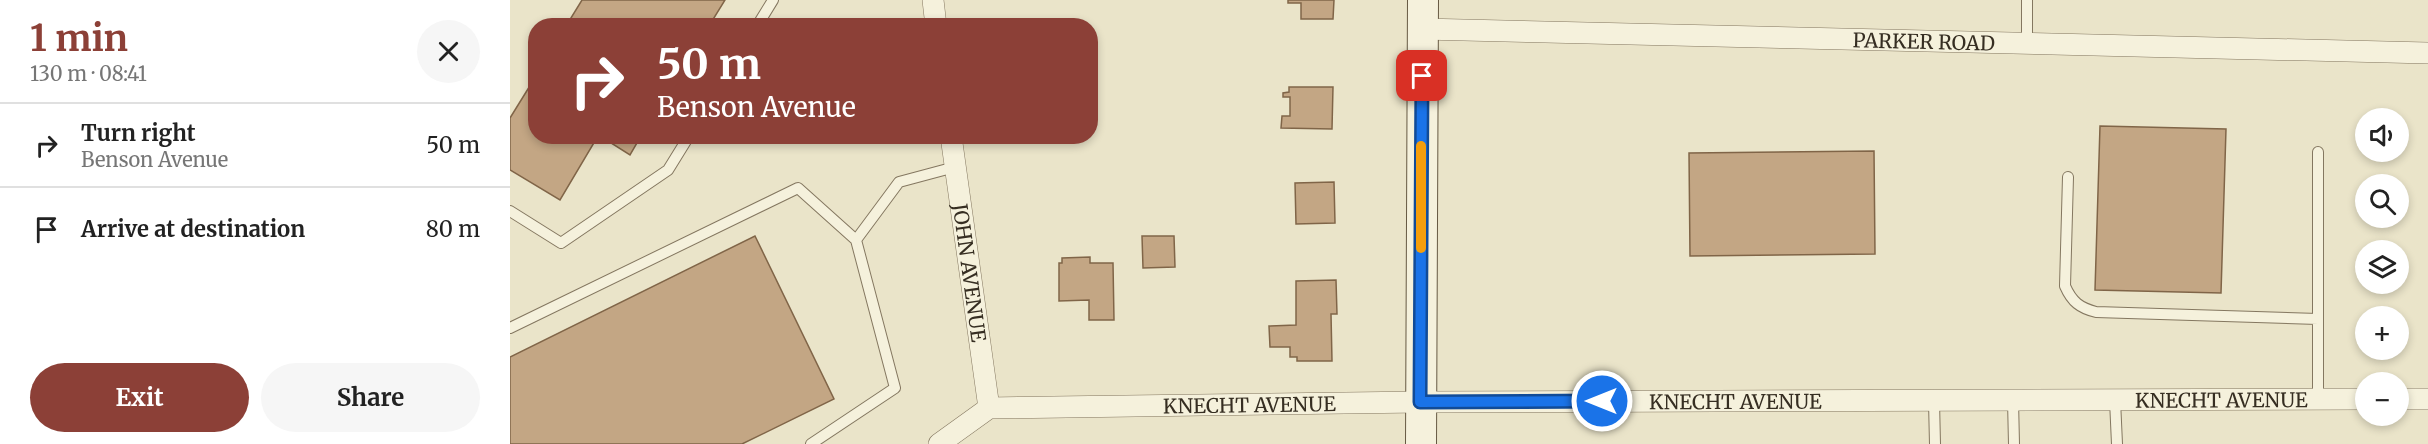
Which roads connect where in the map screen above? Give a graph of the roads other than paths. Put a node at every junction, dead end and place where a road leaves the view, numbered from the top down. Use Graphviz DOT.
graph roads {
  1 [pos="773,0"];
  2 [pos="933,0"];
  3 [pos="1423,0"];
  4 [pos="2027,0"];
  5 [pos="762,18"];
  6 [pos="935,18"];
  7 [pos="1422,29"];
  8 [pos="2026,44"];
  9 [pos="2428,53"];
  10 [pos="684,144"];
  11 [pos="952,144"];
  12 [pos="2318,152"];
  13 [pos="956,167"];
  14 [pos="2068,177"];
  15 [pos="510,211"];
  16 [pos="856,240"];
  17 [pos="2318,319"];
  18 [pos="510,328"];
  19 [pos="2355,399"];
  20 [pos="2409,399"];
  21 [pos="2428,399"];
  22 [pos="2013,400"];
  23 [pos="2115,400"];
  24 [pos="2318,400"];
  25 [pos="1934,401"];
  26 [pos="1420,402"];
  27 [pos="989,408"];
  28 [pos="811,444"];
  29 [pos="939,444"];
  30 [pos="1421,444"];
  31 [pos="1935,444"];
  32 [pos="2014,444"];
  33 [pos="2117,444"];
  1 -- 5 [label="lane"];
  2 -- 6 [label="street"];
  3 -- 7 [label="street"];
  4 -- 8 [label="lane"];
  7 -- 8 [label="street, PARKER ROAD"];
  7 -- 26 [label="street"];
  8 -- 9 [label="street, PARKER ROAD"];
  10 -- 15 [label="lane"];
  11 -- 13 [label="street, JOHN AVENUE"];
  12 -- 17 [label="lane"];
  13 -- 16 [label="lane"];
  13 -- 27 [label="street, JOHN AVENUE"];
  14 -- 17 [label="lane"];
  16 -- 18 [label="lane"];
  16 -- 28 [label="lane"];
  17 -- 24 [label="lane"];
  19 -- 24 [label="street, KNECHT AVENUE"];
  20 -- 21 [label="street"];
  22 -- 23 [label="street, KNECHT AVENUE"];
  22 -- 25 [label="street, KNECHT AVENUE"];
  22 -- 32 [label="lane"];
  23 -- 24 [label="street, KNECHT AVENUE"];
  23 -- 33 [label="lane"];
  25 -- 26 [label="street, KNECHT AVENUE"];
  25 -- 31 [label="lane"];
  26 -- 27 [label="street, KNECHT AVENUE"];
  26 -- 30 [label="street"];
  27 -- 29 [label="street"];
}
